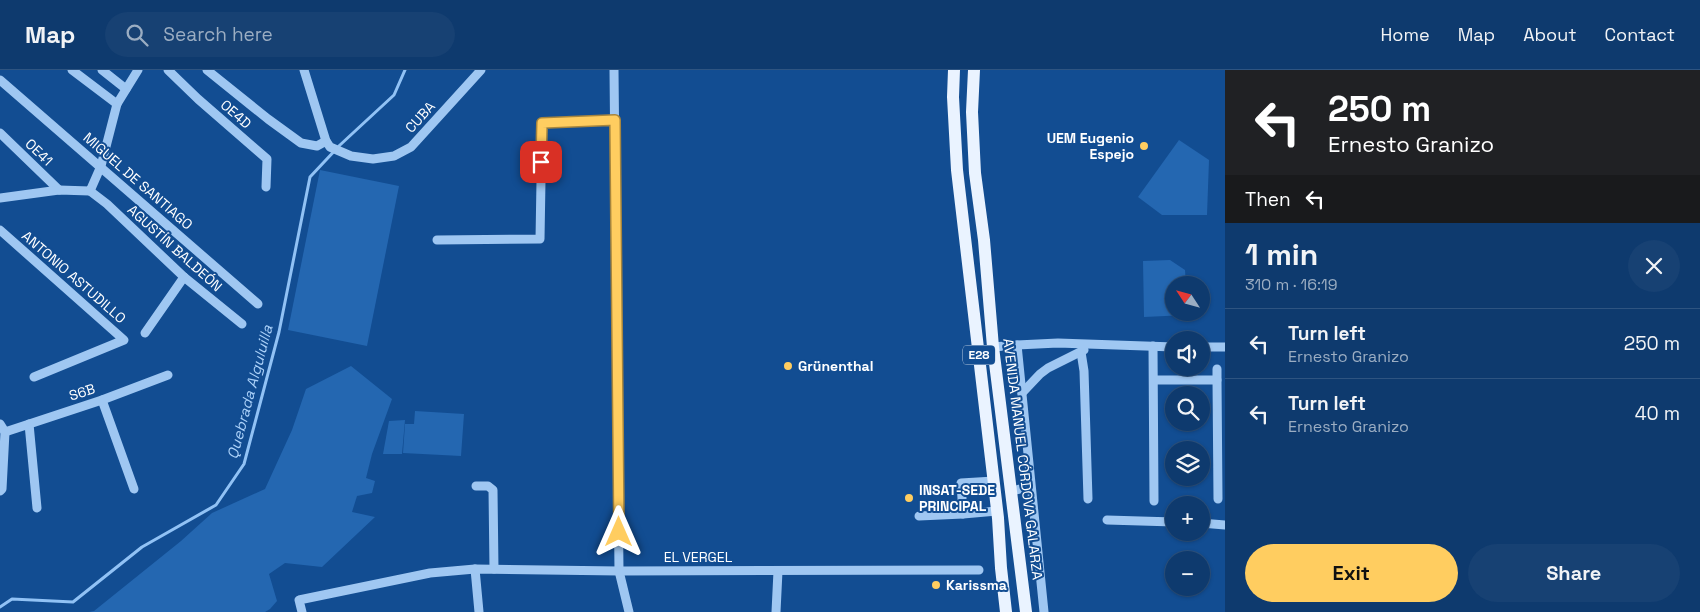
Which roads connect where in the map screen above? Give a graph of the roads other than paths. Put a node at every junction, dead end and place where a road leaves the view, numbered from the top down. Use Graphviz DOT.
graph roads {
  1 [pos="72,70"];
  2 [pos="102,70"];
  3 [pos="138,70"];
  4 [pos="168,70"];
  5 [pos="207,70"];
  6 [pos="304,70"];
  7 [pos="481,70"];
  8 [pos="614,70"];
  9 [pos="954,70"];
  10 [pos="974,70"];
  11 [pos="0,80"];
  12 [pos="126,89"];
  13 [pos="116,104"];
  14 [pos="615,120"];
  15 [pos="0,133"];
  16 [pos="326,141"];
  17 [pos="101,166"];
  18 [pos="266,187"];
  19 [pos="59,190"];
  20 [pos="90,191"];
  21 [pos="0,198"];
  22 [pos="0,230"];
  23 [pos="436,240"];
  24 [pos="184,277"];
  25 [pos="258,304"];
  26 [pos="242,324"];
  27 [pos="145,333"];
  28 [pos="1017,345"];
  29 [pos="1096,345"];
  30 [pos="1153,346"];
  31 [pos="1165,346"];
  32 [pos="993,347"];
  33 [pos="1210,347"];
  34 [pos="1225,347"];
  35 [pos="1081,352"];
  36 [pos="1217,369"];
  37 [pos="168,375"];
  38 [pos="34,378"];
  39 [pos="1154,380"];
  40 [pos="1217,380"];
  41 [pos="1022,393"];
  42 [pos="102,400"];
  43 [pos="29,424"];
  44 [pos="2,428"];
  45 [pos="994,480"];
  46 [pos="476,486"];
  47 [pos="1030,487"];
  48 [pos="134,489"];
  49 [pos="0,491"];
  50 [pos="1011,491"];
  51 [pos="1088,499"];
  52 [pos="1218,499"];
  53 [pos="1154,501"];
  54 [pos="37,508"];
  55 [pos="997,511"];
  56 [pos="963,514"];
  57 [pos="919,516"];
  58 [pos="1107,520"];
  59 [pos="1165,522"];
  60 [pos="1210,523"];
  61 [pos="1225,524"];
  62 [pos="1038,566"];
  63 [pos="1022,568"];
  64 [pos="475,569"];
  65 [pos="494,569"];
  66 [pos="979,570"];
  67 [pos="619,571"];
  68 [pos="778,571"];
  69 [pos="302,612"];
  70 [pos="479,612"];
  71 [pos="629,612"];
  72 [pos="776,612"];
  73 [pos="1006,612"];
  74 [pos="1026,612"];
  75 [pos="1044,612"];
  1 -- 13 [label="street"];
  2 -- 12 [label="street"];
  3 -- 12 [label="street"];
  4 -- 18 [label="street, OE4D"];
  5 -- 16 [label="street"];
  6 -- 16 [label="street"];
  7 -- 16 [label="street, CUBA"];
  8 -- 14 [label="street"];
  9 -- 45 [label="main road, E28"];
  10 -- 32 [label="main road, AVENIDA MANUEL CÓRDOVA GALARZA / E28"];
  11 -- 17 [label="street, MIGUEL DE SANTIAGO"];
  12 -- 13 [label="street"];
  13 -- 17 [label="street"];
  14 -- 23 [label="street"];
  14 -- 67 [label="street"];
  15 -- 19 [label="street, OE41"];
  17 -- 20 [label="street"];
  17 -- 25 [label="street, MIGUEL DE SANTIAGO"];
  19 -- 20 [label="street"];
  19 -- 21 [label="street"];
  20 -- 24 [label="street, AGUSTÍN BALDEÓN"];
  22 -- 38 [label="street, ANTONIO ASTUDILLO"];
  24 -- 26 [label="street, AGUSTÍN BALDEÓN"];
  24 -- 27 [label="street"];
  28 -- 29 [label="street"];
  28 -- 32 [label="street"];
  28 -- 41 [label="street"];
  29 -- 30 [label="street"];
  29 -- 35 [label="street"];
  30 -- 31 [label="street"];
  30 -- 39 [label="street"];
  32 -- 50 [label="main road, AVENIDA MANUEL CÓRDOVA GALARZA / E28"];
  33 -- 34 [label="street"];
  35 -- 41 [label="street"];
  35 -- 51 [label="street"];
  36 -- 40 [label="street"];
  37 -- 42 [label="street, S6B"];
  39 -- 40 [label="street"];
  39 -- 53 [label="street"];
  40 -- 52 [label="street"];
  41 -- 47 [label="street"];
  42 -- 43 [label="street, S6B"];
  42 -- 48 [label="street"];
  43 -- 44 [label="street, S6B"];
  43 -- 54 [label="street"];
  44 -- 49 [label="street"];
  45 -- 55 [label="main road, E28"];
  45 -- 56 [label="street"];
  46 -- 65 [label="street"];
  47 -- 50 [label="street"];
  47 -- 62 [label="street"];
  50 -- 63 [label="main road, AVENIDA MANUEL CÓRDOVA GALARZA / E28"];
  55 -- 56 [label="street"];
  55 -- 73 [label="main road, E28"];
  56 -- 57 [label="street"];
  58 -- 59 [label="street"];
  60 -- 61 [label="street"];
  62 -- 63 [label="street"];
  62 -- 75 [label="street"];
  63 -- 74 [label="main road, AVENIDA MANUEL CÓRDOVA GALARZA / E28"];
  64 -- 65 [label="street, EL VERGEL"];
  64 -- 69 [label="street, EL VERGEL"];
  64 -- 70 [label="street"];
  65 -- 67 [label="street, EL VERGEL"];
  66 -- 68 [label="street, EL VERGEL"];
  67 -- 68 [label="street, EL VERGEL"];
  67 -- 71 [label="street"];
  68 -- 72 [label="street"];
}
